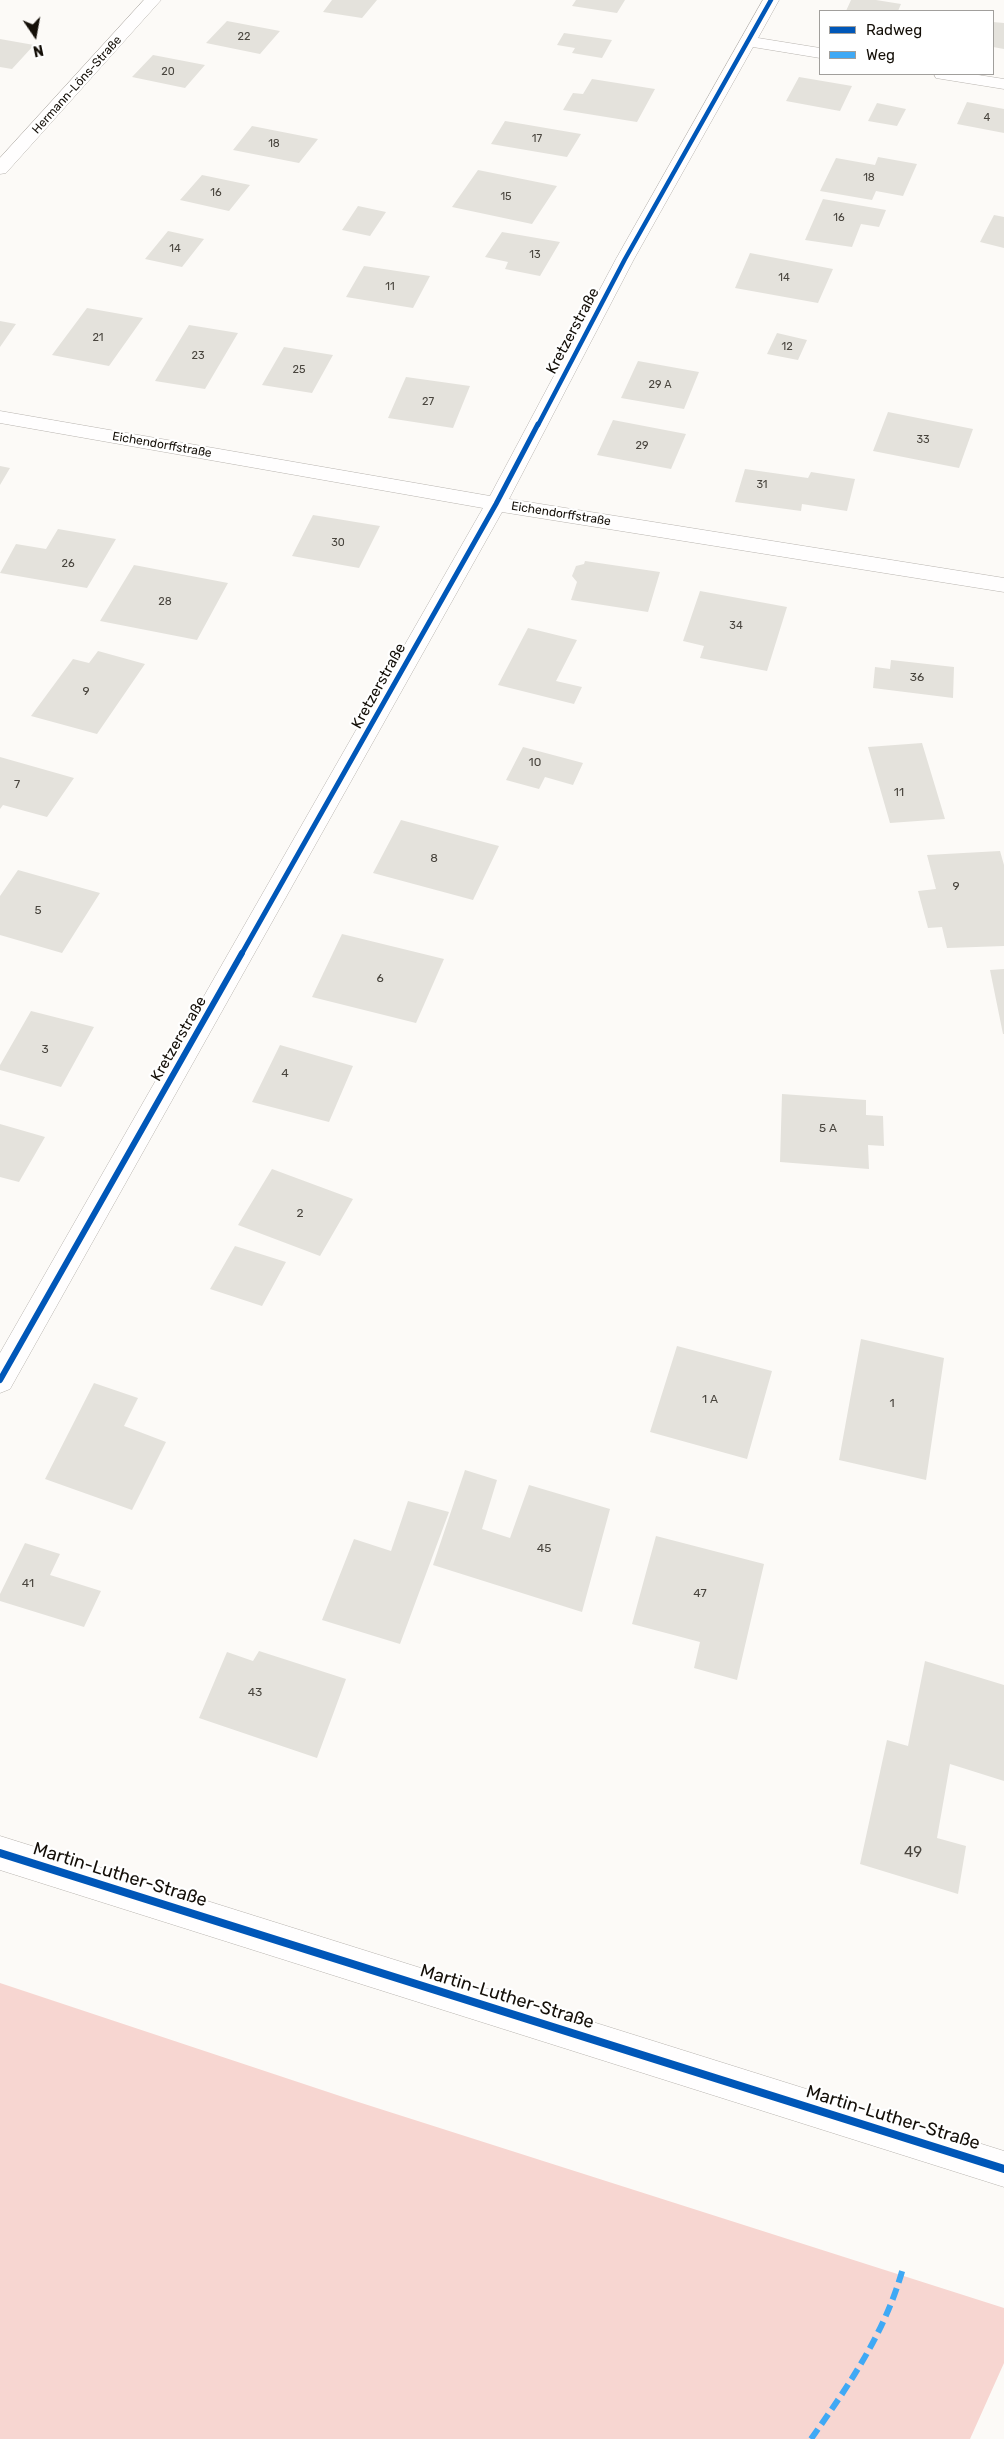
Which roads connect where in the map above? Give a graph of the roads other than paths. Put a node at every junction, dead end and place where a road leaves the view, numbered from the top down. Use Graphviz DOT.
graph roads {
  1 [pos="153,0"];
  2 [pos="771,0"];
  3 [pos="748,41"];
  4 [pos="819,53"];
  5 [pos="948,75"];
  6 [pos="1004,84"];
  7 [pos="0,169"];
  8 [pos="0,417"];
  9 [pos="496,504"];
  10 [pos="1004,585"];
  11 [pos="0,1380"];
  12 [pos="0,1853"];
  13 [pos="1004,2169"];
  1 -- 7 [label="street, Hermann-Löns-Straße"];
  2 -- 3 [label="street, Kretzerstraße"];
  3 -- 4 [label="street"];
  3 -- 9 [label="street, Kretzerstraße"];
  5 -- 6 [label="street"];
  8 -- 9 [label="street, Eichendorffstraße"];
  9 -- 10 [label="street, Eichendorffstraße"];
  9 -- 11 [label="street, Kretzerstraße"];
  12 -- 13 [label="street, Martin-Luther-Straße"];
}
